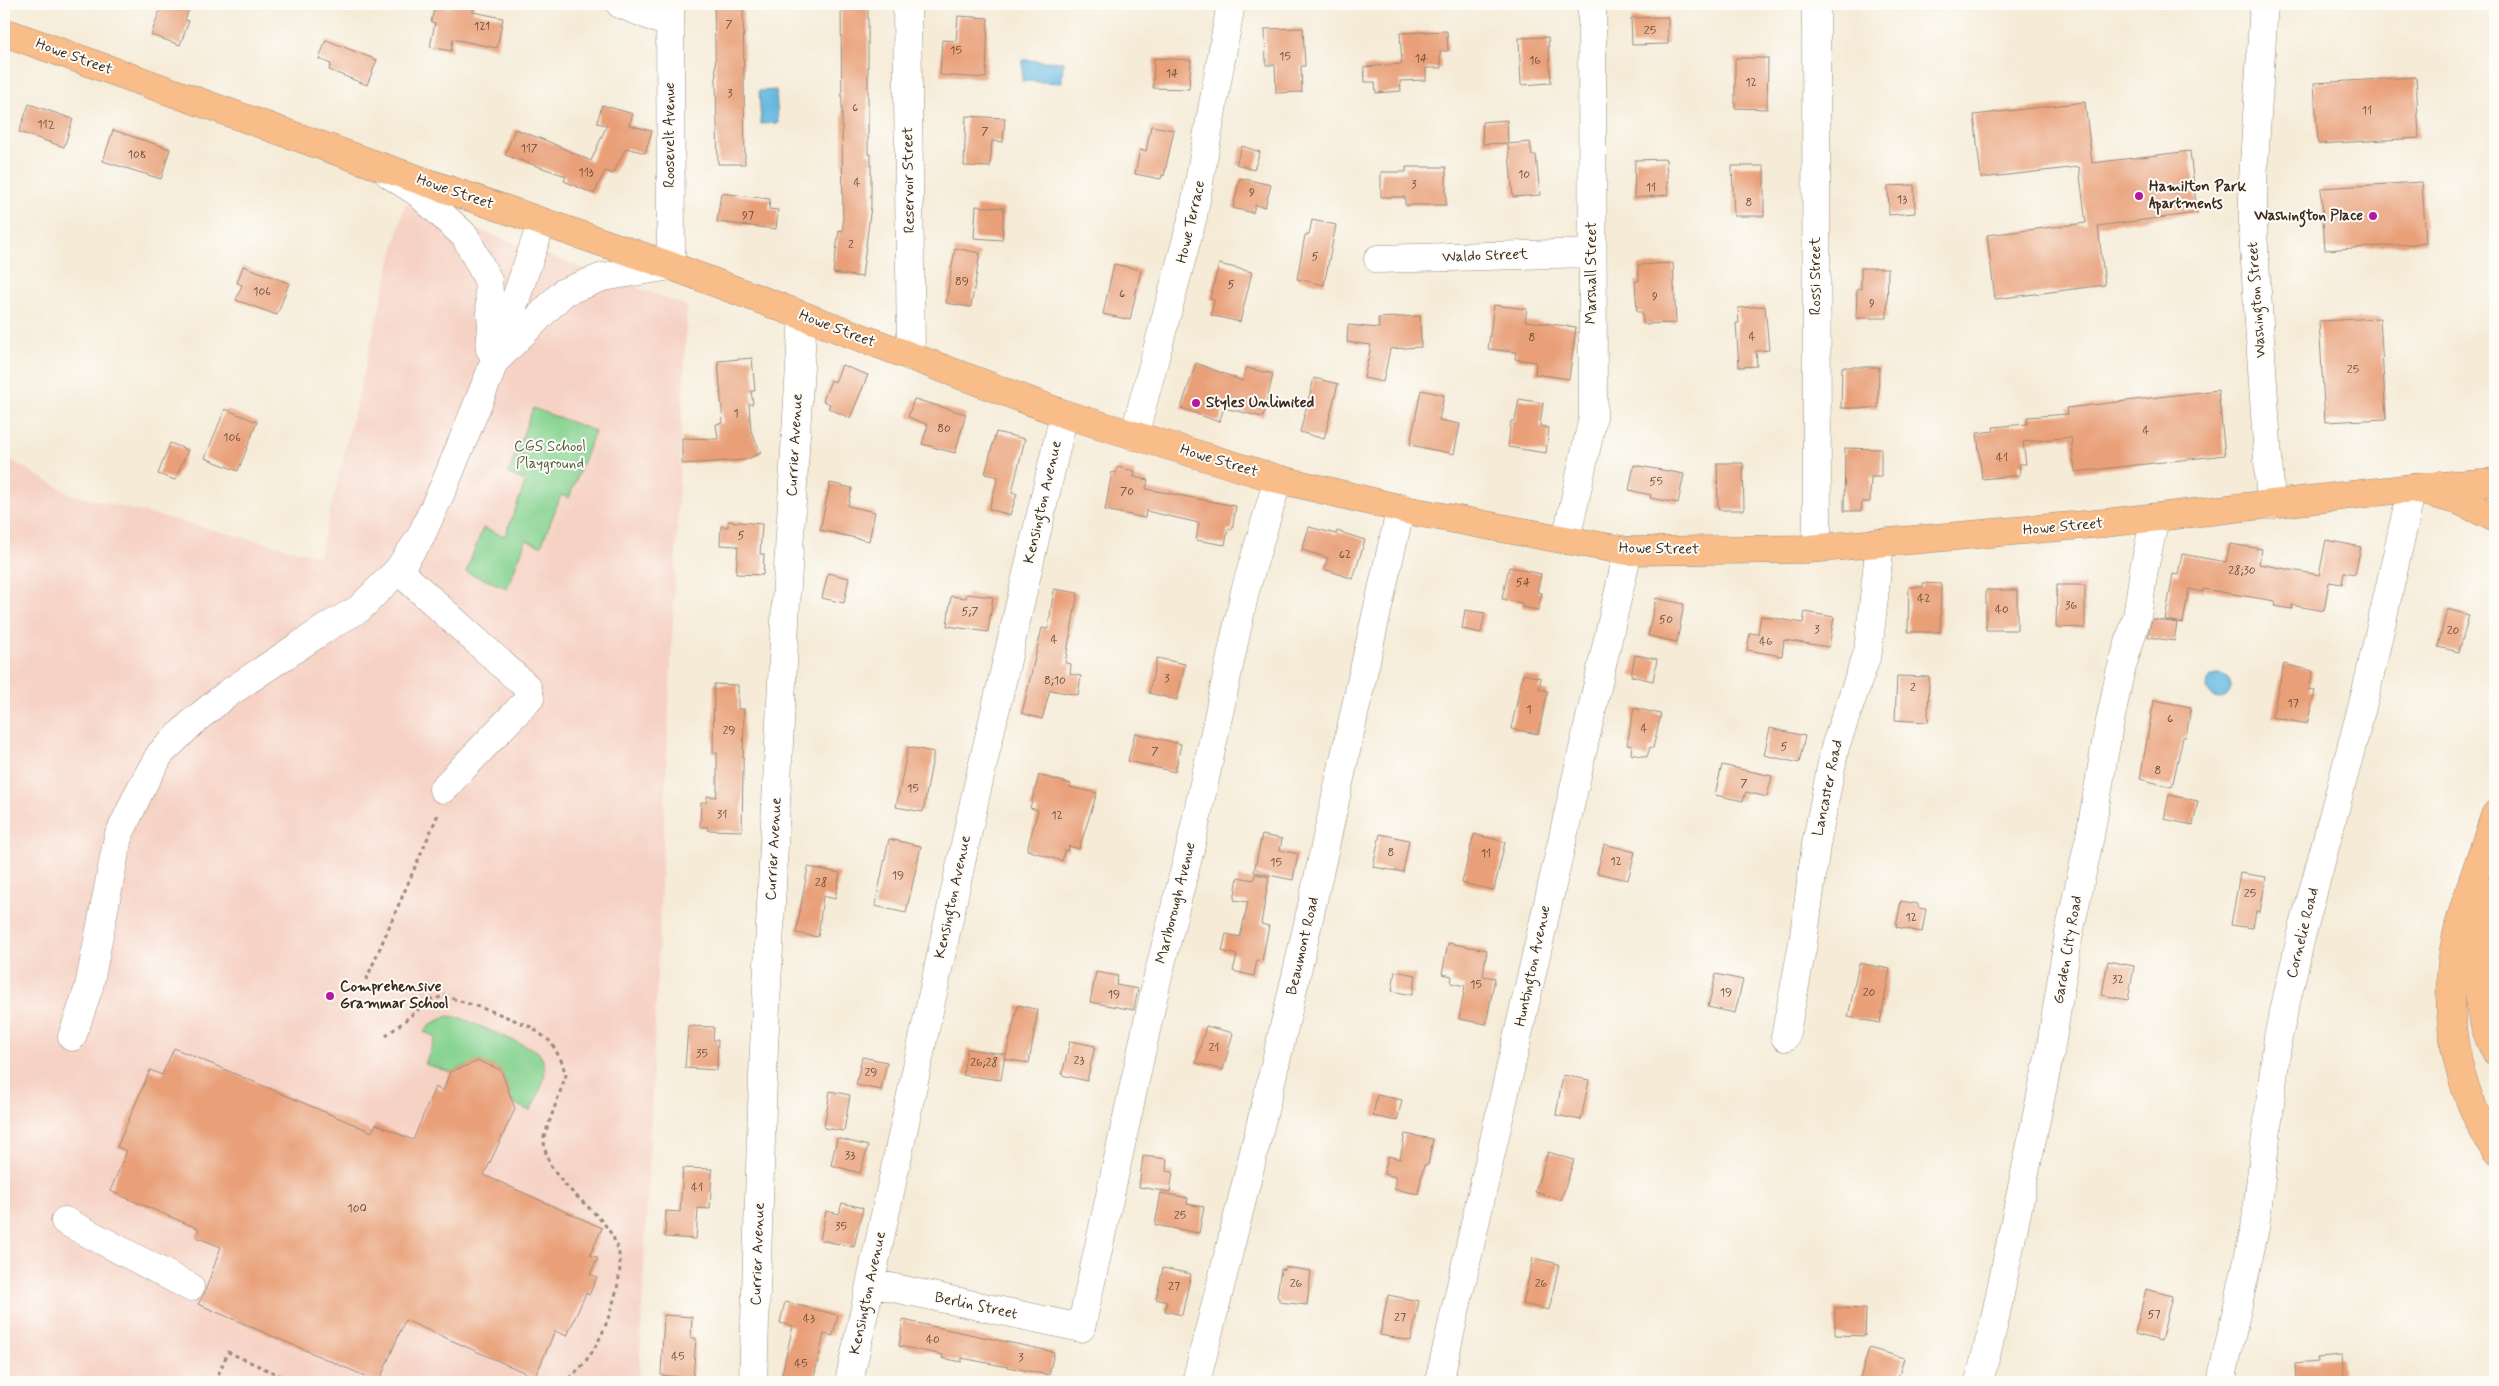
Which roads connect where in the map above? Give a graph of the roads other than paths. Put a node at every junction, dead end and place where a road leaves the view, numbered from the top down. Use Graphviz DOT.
graph roads {
  1 [pos="620,4"];
  2 [pos="907,4"];
  3 [pos="1231,4"];
  4 [pos="1592,4"];
  5 [pos="1816,4"];
  6 [pos="2264,4"];
  7 [pos="670,14"];
  8 [pos="4,32"];
  9 [pos="373,164"];
  10 [pos="542,222"];
  11 [pos="1592,253"];
  12 [pos="1378,259"];
  13 [pos="671,266"];
  14 [pos="803,316"];
  15 [pos="911,357"];
  16 [pos="489,376"];
  17 [pos="1064,414"];
  18 [pos="1134,436"];
  19 [pos="1278,479"];
  20 [pos="2495,482"];
  21 [pos="2412,488"];
  22 [pos="2271,505"];
  23 [pos="1401,508"];
  24 [pos="2155,518"];
  25 [pos="2495,518"];
  26 [pos="1566,540"];
  27 [pos="1880,543"];
  28 [pos="1818,548"];
  29 [pos="1628,551"];
  30 [pos="398,570"];
  31 [pos="442,798"];
  32 [pos="2495,815"];
  33 [pos="2495,891"];
  34 [pos="72,1037"];
  35 [pos="1785,1037"];
  36 [pos="2495,1051"];
  37 [pos="2495,1150"];
  38 [pos="65,1221"];
  39 [pos="871,1283"];
  40 [pos="190,1287"];
  41 [pos="1081,1328"];
  42 [pos="753,1382"];
  43 [pos="849,1382"];
  44 [pos="1196,1382"];
  45 [pos="1439,1382"];
  46 [pos="1979,1382"];
  47 [pos="2221,1382"];
  1 -- 7 [label="street"];
  2 -- 15 [label="street, Reservoir Street"];
  3 -- 18 [label="street, Howe Terrace"];
  4 -- 11 [label="street, Marshall Street"];
  5 -- 28 [label="street, Rossi Street"];
  6 -- 22 [label="street, Washington Street"];
  7 -- 13 [label="street, Roosevelt Avenue"];
  8 -- 9 [label="main road, Howe Street"];
  9 -- 10 [label="main road, Howe Street"];
  9 -- 16 [label="street"];
  10 -- 13 [label="main road, Howe Street"];
  10 -- 16 [label="street"];
  11 -- 12 [label="street, Waldo Street"];
  11 -- 26 [label="street, Marshall Street"];
  13 -- 14 [label="main road, Howe Street"];
  13 -- 16 [label="street"];
  14 -- 15 [label="main road, Howe Street"];
  14 -- 42 [label="street, Currier Avenue"];
  15 -- 17 [label="main road, Howe Street"];
  16 -- 30 [label="street"];
  17 -- 18 [label="main road, Howe Street"];
  17 -- 39 [label="street, Kensington Avenue"];
  18 -- 19 [label="main road, Howe Street"];
  19 -- 23 [label="main road, Howe Street"];
  19 -- 41 [label="street, Marlborough Avenue"];
  20 -- 21 [label="main road, Howe Street"];
  21 -- 22 [label="main road, Howe Street"];
  21 -- 25 [label="main road"];
  21 -- 47 [label="street, Cornelie Road"];
  22 -- 24 [label="main road, Howe Street"];
  23 -- 26 [label="main road, Howe Street"];
  23 -- 44 [label="street, Beaumont Road"];
  24 -- 27 [label="main road, Howe Street"];
  24 -- 46 [label="street, Garden City Road"];
  26 -- 29 [label="main road, Howe Street"];
  27 -- 28 [label="main road, Howe Street"];
  27 -- 35 [label="street, Lancaster Road"];
  28 -- 29 [label="main road, Howe Street"];
  29 -- 45 [label="street, Huntington Avenue"];
  30 -- 31 [label="street"];
  30 -- 34 [label="street"];
  32 -- 37 [label="main road"];
  33 -- 36 [label="main road"];
  38 -- 40 [label="street"];
  39 -- 41 [label="street, Berlin Street"];
  39 -- 43 [label="street, Kensington Avenue"];
}
